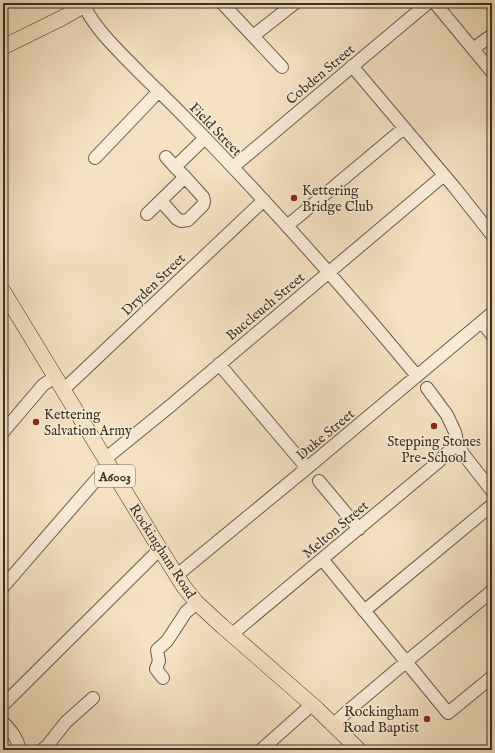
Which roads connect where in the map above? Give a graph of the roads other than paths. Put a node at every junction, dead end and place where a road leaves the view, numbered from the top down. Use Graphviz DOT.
graph roads {
  1 [pos="222,3"];
  2 [pos="295,3"];
  3 [pos="428,3"];
  4 [pos="436,3"];
  5 [pos="86,4"];
  6 [pos="492,34"];
  7 [pos="253,36"];
  8 [pos="4,45"];
  9 [pos="474,49"];
  10 [pos="352,66"];
  11 [pos="282,67"];
  12 [pos="492,72"];
  13 [pos="159,91"];
  14 [pos="404,128"];
  15 [pos="205,138"];
  16 [pos="166,157"];
  17 [pos="95,158"];
  18 [pos="175,166"];
  19 [pos="233,167"];
  20 [pos="443,176"];
  21 [pos="185,177"];
  22 [pos="161,200"];
  23 [pos="264,200"];
  24 [pos="147,214"];
  25 [pos="488,222"];
  26 [pos="287,226"];
  27 [pos="492,235"];
  28 [pos="328,272"];
  29 [pos="3,292"];
  30 [pos="492,313"];
  31 [pos="482,322"];
  32 [pos="492,335"];
  33 [pos="219,364"];
  34 [pos="417,376"];
  35 [pos="55,377"];
  36 [pos="426,388"];
  37 [pos="63,390"];
  38 [pos="3,432"];
  39 [pos="458,445"];
  40 [pos="107,462"];
  41 [pos="307,468"];
  42 [pos="319,481"];
  43 [pos="492,491"];
  44 [pos="492,505"];
  45 [pos="359,529"];
  46 [pos="160,549"];
  47 [pos="322,559"];
  48 [pos="176,574"];
  49 [pos="3,587"];
  50 [pos="492,591"];
  51 [pos="197,603"];
  52 [pos="364,611"];
  53 [pos="232,635"];
  54 [pos="406,662"];
  55 [pos="492,676"];
  56 [pos="163,678"];
  57 [pos="93,698"];
  58 [pos="312,704"];
  59 [pos="3,706"];
  60 [pos="3,722"];
  61 [pos="333,725"];
  62 [pos="20,750"];
  63 [pos="42,750"];
  64 [pos="261,750"];
  65 [pos="359,750"];
  1 -- 7 [label="street"];
  2 -- 7 [label="street"];
  3 -- 10 [label="street, Cobden Street"];
  4 -- 9 [label="street"];
  5 -- 8 [label="main road"];
  5 -- 13 [label="street, Field Street"];
  6 -- 9 [label="street"];
  7 -- 11 [label="street"];
  9 -- 12 [label="street"];
  10 -- 14 [label="street"];
  10 -- 19 [label="street, Cobden Street"];
  13 -- 15 [label="street, Field Street"];
  13 -- 17 [label="street"];
  14 -- 20 [label="street"];
  14 -- 26 [label="street"];
  15 -- 18 [label="street"];
  15 -- 19 [label="street, Field Street"];
  16 -- 18 [label="street"];
  18 -- 21 [label="street"];
  19 -- 23 [label="street, Field Street"];
  20 -- 25 [label="street"];
  20 -- 28 [label="street, Buccleuch Street"];
  21 -- 22 [label="street"];
  21 -- 22 [label="street"];
  22 -- 24 [label="street"];
  23 -- 26 [label="street, Field Street"];
  23 -- 37 [label="street, Dryden Street"];
  25 -- 27 [label="street"];
  26 -- 28 [label="street, Field Street"];
  28 -- 33 [label="street, Buccleuch Street"];
  28 -- 34 [label="street, Field Street"];
  29 -- 35 [label="main road, Rockingham Road / A6003"];
  30 -- 31 [label="street, Duke Street"];
  31 -- 32 [label="street"];
  31 -- 34 [label="street, Duke Street"];
  33 -- 40 [label="street, Buccleuch Street"];
  33 -- 41 [label="street"];
  34 -- 41 [label="street, Duke Street"];
  35 -- 37 [label="main road, Rockingham Road / A6003"];
  35 -- 38 [label="street"];
  36 -- 39 [label="street"];
  37 -- 40 [label="main road, Rockingham Road / A6003"];
  39 -- 43 [label="street"];
  39 -- 45 [label="street, Melton Street"];
  40 -- 46 [label="main road, Rockingham Road / A6003"];
  40 -- 49 [label="street, Buccleuch Street"];
  41 -- 48 [label="street, Duke Street"];
  42 -- 45 [label="street"];
  44 -- 52 [label="street"];
  45 -- 47 [label="street, Melton Street"];
  46 -- 48 [label="main road, Rockingham Road / A6003"];
  46 -- 59 [label="street"];
  47 -- 52 [label="street"];
  47 -- 53 [label="street, Melton Street"];
  48 -- 51 [label="main road, Rockingham Road / A6003"];
  50 -- 54 [label="street"];
  51 -- 53 [label="main road, Rockingham Road / A6003"];
  51 -- 56 [label="street"];
  52 -- 54 [label="street"];
  53 -- 58 [label="main road, Rockingham Road / A6003"];
  54 -- 55 [label="street"];
  54 -- 61 [label="street"];
  57 -- 63 [label="street"];
  58 -- 61 [label="main road, Rockingham Road / A6003"];
  58 -- 64 [label="street"];
  60 -- 62 [label="street"];
  61 -- 65 [label="main road, Rockingham Road / A6003"];
}
